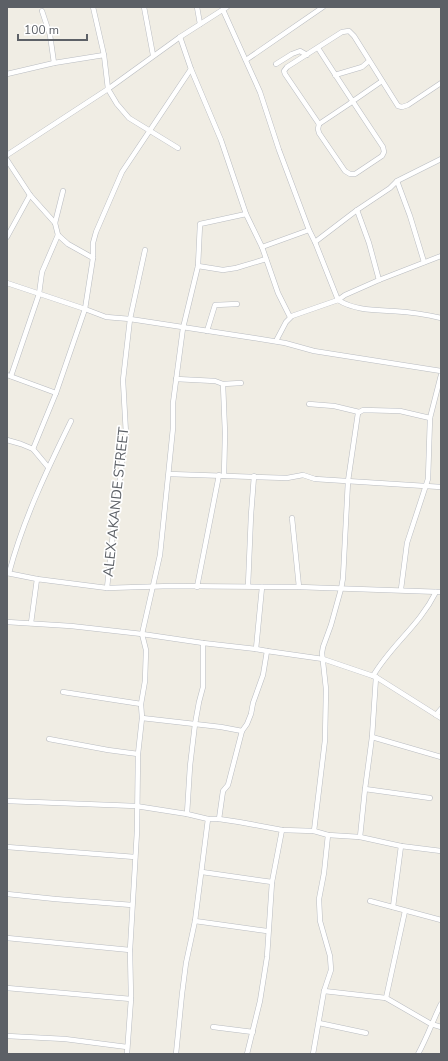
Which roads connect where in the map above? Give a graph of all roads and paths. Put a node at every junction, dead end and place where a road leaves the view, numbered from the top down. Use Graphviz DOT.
graph roads {
  1 [pos="94,7"];
  2 [pos="144,7"];
  3 [pos="197,7"];
  4 [pos="323,7"];
  5 [pos="225,8"];
  6 [pos="42,11"];
  7 [pos="200,24"];
  8 [pos="180,37"];
  9 [pos="318,48"];
  10 [pos="104,54"];
  11 [pos="153,55"];
  12 [pos="307,55"];
  13 [pos="246,60"];
  14 [pos="369,61"];
  15 [pos="54,63"];
  16 [pos="276,64"];
  17 [pos="191,69"];
  18 [pos="7,74"];
  19 [pos="335,75"];
  20 [pos="382,81"];
  21 [pos="441,83"];
  22 [pos="108,89"];
  23 [pos="353,101"];
  24 [pos="319,124"];
  25 [pos="151,130"];
  26 [pos="178,148"];
  27 [pos="7,155"];
  28 [pos="441,159"];
  29 [pos="7,160"];
  30 [pos="397,181"];
  31 [pos="63,191"];
  32 [pos="30,195"];
  33 [pos="357,210"];
  34 [pos="246,214"];
  35 [pos="55,223"];
  36 [pos="309,230"];
  37 [pos="58,235"];
  38 [pos="7,237"];
  39 [pos="316,242"];
  40 [pos="262,247"];
  41 [pos="145,250"];
  42 [pos="441,256"];
  43 [pos="93,258"];
  44 [pos="266,259"];
  45 [pos="424,262"];
  46 [pos="198,266"];
  47 [pos="379,280"];
  48 [pos="7,283"];
  49 [pos="39,294"];
  50 [pos="338,300"];
  51 [pos="237,304"];
  52 [pos="85,309"];
  53 [pos="290,317"];
  54 [pos="441,318"];
  55 [pos="130,319"];
  56 [pos="183,328"];
  57 [pos="207,331"];
  58 [pos="276,342"];
  59 [pos="441,371"];
  60 [pos="9,376"];
  61 [pos="441,376"];
  62 [pos="176,379"];
  63 [pos="241,383"];
  64 [pos="223,384"];
  65 [pos="56,393"];
  66 [pos="309,404"];
  67 [pos="359,412"];
  68 [pos="430,418"];
  69 [pos="71,421"];
  70 [pos="7,440"];
  71 [pos="33,449"];
  72 [pos="48,467"];
  73 [pos="169,474"];
  74 [pos="221,476"];
  75 [pos="254,476"];
  76 [pos="348,481"];
  77 [pos="426,486"];
  78 [pos="441,487"];
  79 [pos="292,518"];
  80 [pos="8,573"];
  81 [pos="37,579"];
  82 [pos="248,586"];
  83 [pos="152,587"];
  84 [pos="197,587"];
  85 [pos="262,587"];
  86 [pos="299,587"];
  87 [pos="107,588"];
  88 [pos="341,588"];
  89 [pos="401,589"];
  90 [pos="438,592"];
  91 [pos="7,622"];
  92 [pos="30,623"];
  93 [pos="142,634"];
  94 [pos="204,643"];
  95 [pos="256,648"];
  96 [pos="267,651"];
  97 [pos="323,659"];
  98 [pos="374,677"];
  99 [pos="63,692"];
  100 [pos="141,704"];
  101 [pos="441,709"];
  102 [pos="436,715"];
  103 [pos="142,718"];
  104 [pos="441,718"];
  105 [pos="195,724"];
  106 [pos="242,731"];
  107 [pos="372,737"];
  108 [pos="49,739"];
  109 [pos="138,754"];
  110 [pos="441,757"];
  111 [pos="365,789"];
  112 [pos="430,798"];
  113 [pos="7,801"];
  114 [pos="136,806"];
  115 [pos="187,814"];
  116 [pos="208,819"];
  117 [pos="219,819"];
  118 [pos="282,830"];
  119 [pos="314,831"];
  120 [pos="328,835"];
  121 [pos="360,837"];
  122 [pos="401,846"];
  123 [pos="7,847"];
  124 [pos="441,851"];
  125 [pos="135,857"];
  126 [pos="202,872"];
  127 [pos="272,882"];
  128 [pos="7,894"];
  129 [pos="370,901"];
  130 [pos="132,904"];
  131 [pos="393,907"];
  132 [pos="405,911"];
  133 [pos="441,920"];
  134 [pos="195,921"];
  135 [pos="268,931"];
  136 [pos="7,938"];
  137 [pos="130,950"];
  138 [pos="7,988"];
  139 [pos="324,991"];
  140 [pos="386,998"];
  141 [pos="131,999"];
  142 [pos="441,1004"];
  143 [pos="319,1023"];
  144 [pos="431,1024"];
  145 [pos="213,1027"];
  146 [pos="441,1027"];
  147 [pos="253,1032"];
  148 [pos="366,1033"];
  149 [pos="7,1036"];
  150 [pos="127,1047"];
  151 [pos="127,1054"];
  152 [pos="176,1054"];
  153 [pos="247,1054"];
  154 [pos="313,1054"];
  155 [pos="418,1054"];
  1 -- 10 [label="street"];
  2 -- 11 [label="street"];
  3 -- 7 [label="street"];
  4 -- 13 [label="street"];
  5 -- 7 [label="street"];
  5 -- 13 [label="street"];
  6 -- 15 [label="street"];
  7 -- 8 [label="street"];
  8 -- 11 [label="street"];
  8 -- 17 [label="street"];
  9 -- 12 [label="street"];
  9 -- 14 [label="street"];
  9 -- 19 [label="street"];
  10 -- 15 [label="street"];
  10 -- 22 [label="street"];
  11 -- 22 [label="street"];
  12 -- 16 [label="street"];
  12 -- 24 [label="street"];
  13 -- 36 [label="street"];
  14 -- 19 [label="street"];
  14 -- 20 [label="street"];
  15 -- 18 [label="street"];
  17 -- 25 [label="street"];
  17 -- 34 [label="street"];
  19 -- 23 [label="street"];
  20 -- 21 [label="street"];
  20 -- 23 [label="street"];
  22 -- 25 [label="street"];
  22 -- 27 [label="street"];
  23 -- 24 [label="street"];
  23 -- 24 [label="street"];
  25 -- 26 [label="street"];
  25 -- 43 [label="street"];
  28 -- 30 [label="street"];
  29 -- 32 [label="street"];
  30 -- 33 [label="street"];
  30 -- 45 [label="street"];
  31 -- 35 [label="street"];
  32 -- 35 [label="street"];
  32 -- 38 [label="street"];
  33 -- 39 [label="street"];
  33 -- 47 [label="street"];
  34 -- 40 [label="street"];
  34 -- 46 [label="street"];
  35 -- 37 [label="street"];
  36 -- 39 [label="street"];
  36 -- 40 [label="street"];
  37 -- 43 [label="street"];
  37 -- 49 [label="street"];
  39 -- 50 [label="street"];
  40 -- 44 [label="street"];
  41 -- 55 [label="street, ALEX AKANDE STREET"];
  42 -- 45 [label="street"];
  43 -- 52 [label="street"];
  44 -- 46 [label="street"];
  44 -- 53 [label="street"];
  45 -- 47 [label="street"];
  46 -- 56 [label="street"];
  47 -- 50 [label="street"];
  48 -- 49 [label="street"];
  49 -- 52 [label="street"];
  49 -- 60 [label="street"];
  50 -- 53 [label="street"];
  50 -- 54 [label="street"];
  51 -- 57 [label="street"];
  52 -- 55 [label="street"];
  52 -- 65 [label="street"];
  53 -- 58 [label="street"];
  55 -- 56 [label="street"];
  55 -- 87 [label="street, ALEX AKANDE STREET"];
  56 -- 57 [label="street"];
  56 -- 62 [label="street"];
  57 -- 58 [label="street"];
  58 -- 59 [label="street"];
  60 -- 65 [label="street"];
  61 -- 68 [label="street"];
  62 -- 64 [label="street"];
  62 -- 73 [label="street"];
  63 -- 64 [label="street"];
  64 -- 74 [label="street"];
  65 -- 71 [label="street"];
  66 -- 67 [label="street"];
  67 -- 68 [label="street"];
  67 -- 76 [label="street"];
  68 -- 77 [label="street"];
  69 -- 72 [label="street"];
  70 -- 71 [label="street"];
  71 -- 72 [label="street"];
  72 -- 80 [label="street"];
  73 -- 74 [label="street"];
  73 -- 83 [label="street"];
  74 -- 75 [label="street"];
  74 -- 84 [label="street"];
  75 -- 76 [label="street"];
  75 -- 82 [label="street"];
  76 -- 77 [label="street"];
  76 -- 88 [label="street"];
  77 -- 78 [label="street"];
  77 -- 89 [label="street"];
  79 -- 86 [label="street"];
  80 -- 81 [label="street"];
  81 -- 87 [label="street"];
  81 -- 92 [label="street"];
  82 -- 84 [label="street"];
  82 -- 85 [label="street"];
  83 -- 84 [label="street"];
  83 -- 87 [label="street"];
  83 -- 93 [label="street"];
  85 -- 86 [label="street"];
  85 -- 95 [label="street"];
  86 -- 88 [label="street"];
  88 -- 89 [label="street"];
  88 -- 97 [label="street"];
  89 -- 90 [label="street"];
  90 -- 98 [label="street"];
  91 -- 92 [label="street"];
  92 -- 93 [label="street"];
  93 -- 94 [label="street"];
  93 -- 100 [label="street"];
  94 -- 95 [label="street"];
  94 -- 105 [label="street"];
  95 -- 96 [label="street"];
  96 -- 97 [label="street"];
  96 -- 106 [label="street"];
  97 -- 98 [label="street"];
  97 -- 119 [label="street"];
  98 -- 102 [label="street"];
  98 -- 107 [label="street"];
  99 -- 100 [label="street"];
  100 -- 103 [label="street"];
  101 -- 102 [label="street"];
  102 -- 104 [label="street"];
  103 -- 105 [label="street"];
  103 -- 109 [label="street"];
  105 -- 106 [label="street"];
  105 -- 115 [label="street"];
  106 -- 117 [label="street"];
  107 -- 110 [label="street"];
  107 -- 111 [label="street"];
  108 -- 109 [label="street"];
  109 -- 114 [label="street"];
  111 -- 112 [label="street"];
  111 -- 121 [label="street"];
  113 -- 114 [label="street"];
  114 -- 115 [label="street"];
  114 -- 125 [label="street"];
  115 -- 116 [label="street"];
  116 -- 117 [label="street"];
  116 -- 126 [label="street"];
  117 -- 118 [label="street"];
  118 -- 119 [label="street"];
  118 -- 127 [label="street"];
  119 -- 120 [label="street"];
  120 -- 121 [label="street"];
  120 -- 139 [label="street"];
  121 -- 122 [label="street"];
  122 -- 124 [label="street"];
  122 -- 131 [label="street"];
  123 -- 125 [label="street"];
  125 -- 130 [label="street"];
  126 -- 127 [label="street"];
  126 -- 134 [label="street"];
  127 -- 135 [label="street"];
  128 -- 130 [label="street"];
  129 -- 131 [label="street"];
  130 -- 137 [label="street"];
  131 -- 132 [label="street"];
  132 -- 133 [label="street"];
  132 -- 140 [label="street"];
  134 -- 135 [label="street"];
  134 -- 152 [label="street"];
  135 -- 147 [label="street"];
  136 -- 137 [label="street"];
  137 -- 141 [label="street"];
  138 -- 141 [label="street"];
  139 -- 140 [label="street"];
  139 -- 143 [label="street"];
  140 -- 144 [label="street"];
  141 -- 150 [label="street"];
  142 -- 144 [label="street"];
  143 -- 148 [label="street"];
  143 -- 154 [label="street"];
  144 -- 146 [label="street"];
  144 -- 155 [label="street"];
  145 -- 147 [label="street"];
  147 -- 153 [label="street"];
  149 -- 150 [label="street"];
  150 -- 151 [label="street"];
}
